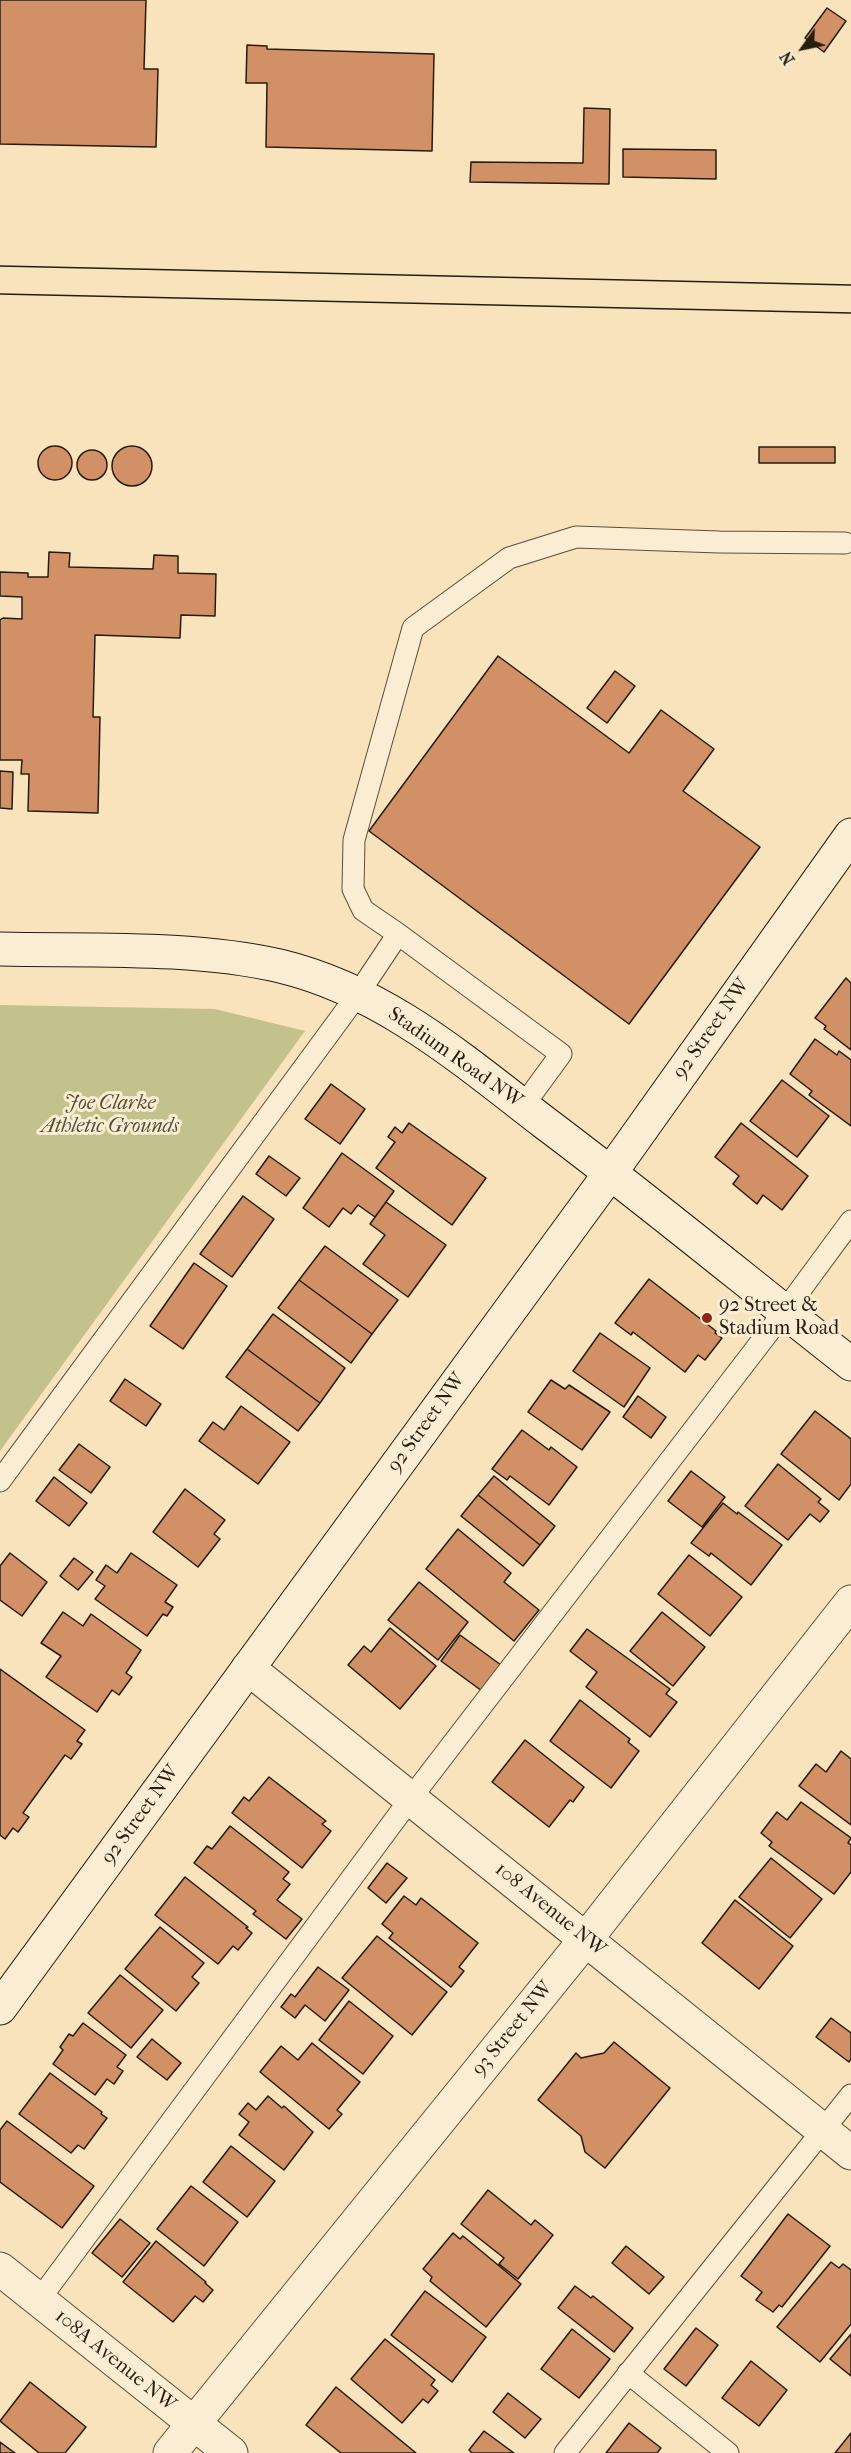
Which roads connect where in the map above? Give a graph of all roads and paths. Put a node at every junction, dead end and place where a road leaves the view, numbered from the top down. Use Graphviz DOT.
graph roads {
  1 [pos="845,543"];
  2 [pos="851,835"];
  3 [pos="398,934"];
  4 [pos="0,950"];
  5 [pos="358,994"];
  6 [pos="523,1106"];
  7 [pos="611,1172"];
  8 [pos="851,1221"];
  9 [pos="784,1312"];
  10 [pos="851,1364"];
  11 [pos="0,1482"];
  12 [pos="851,1602"];
  13 [pos="248,1668"];
  14 [pos="411,1798"];
  15 [pos="586,1939"];
  16 [pos="0,2008"];
  17 [pos="851,2095"];
  18 [pos="823,2130"];
  19 [pos="851,2153"];
  20 [pos="0,2269"];
  21 [pos="39,2300"];
  22 [pos="628,2373"];
  23 [pos="194,2424"];
  24 [pos="170,2453"];
  25 [pos="231,2453"];
  26 [pos="565,2453"];
  27 [pos="728,2453"];
  1 -- 3 [label="lane"];
  2 -- 7 [label="street, 92 Street NW"];
  3 -- 5 [label="lane"];
  3 -- 6 [label="lane"];
  4 -- 5 [label="street, Stadium Road NW"];
  5 -- 6 [label="street, Stadium Road NW"];
  5 -- 11 [label="lane"];
  6 -- 7 [label="street, Stadium Road NW"];
  7 -- 9 [label="street, Stadium Road NW"];
  7 -- 13 [label="street, 92 Street NW"];
  8 -- 9 [label="lane"];
  9 -- 10 [label="street, Stadium Road NW"];
  9 -- 14 [label="lane"];
  12 -- 15 [label="street, 93 Street NW"];
  13 -- 14 [label="street, 108 Avenue NW"];
  13 -- 16 [label="street, 92 Street NW"];
  14 -- 15 [label="street, 108 Avenue NW"];
  14 -- 21 [label="lane"];
  15 -- 18 [label="street, 108 Avenue NW"];
  15 -- 23 [label="street, 93 Street NW"];
  17 -- 18 [label="lane"];
  18 -- 19 [label="street, 108 Avenue NW"];
  18 -- 22 [label="lane"];
  20 -- 21 [label="street, 108A Avenue NW"];
  21 -- 23 [label="street, 108A Avenue NW"];
  22 -- 26 [label="lane"];
  22 -- 27 [label="lane"];
  23 -- 24 [label="street, 93 Street NW"];
  23 -- 25 [label="street, 108A Avenue NW"];
}
